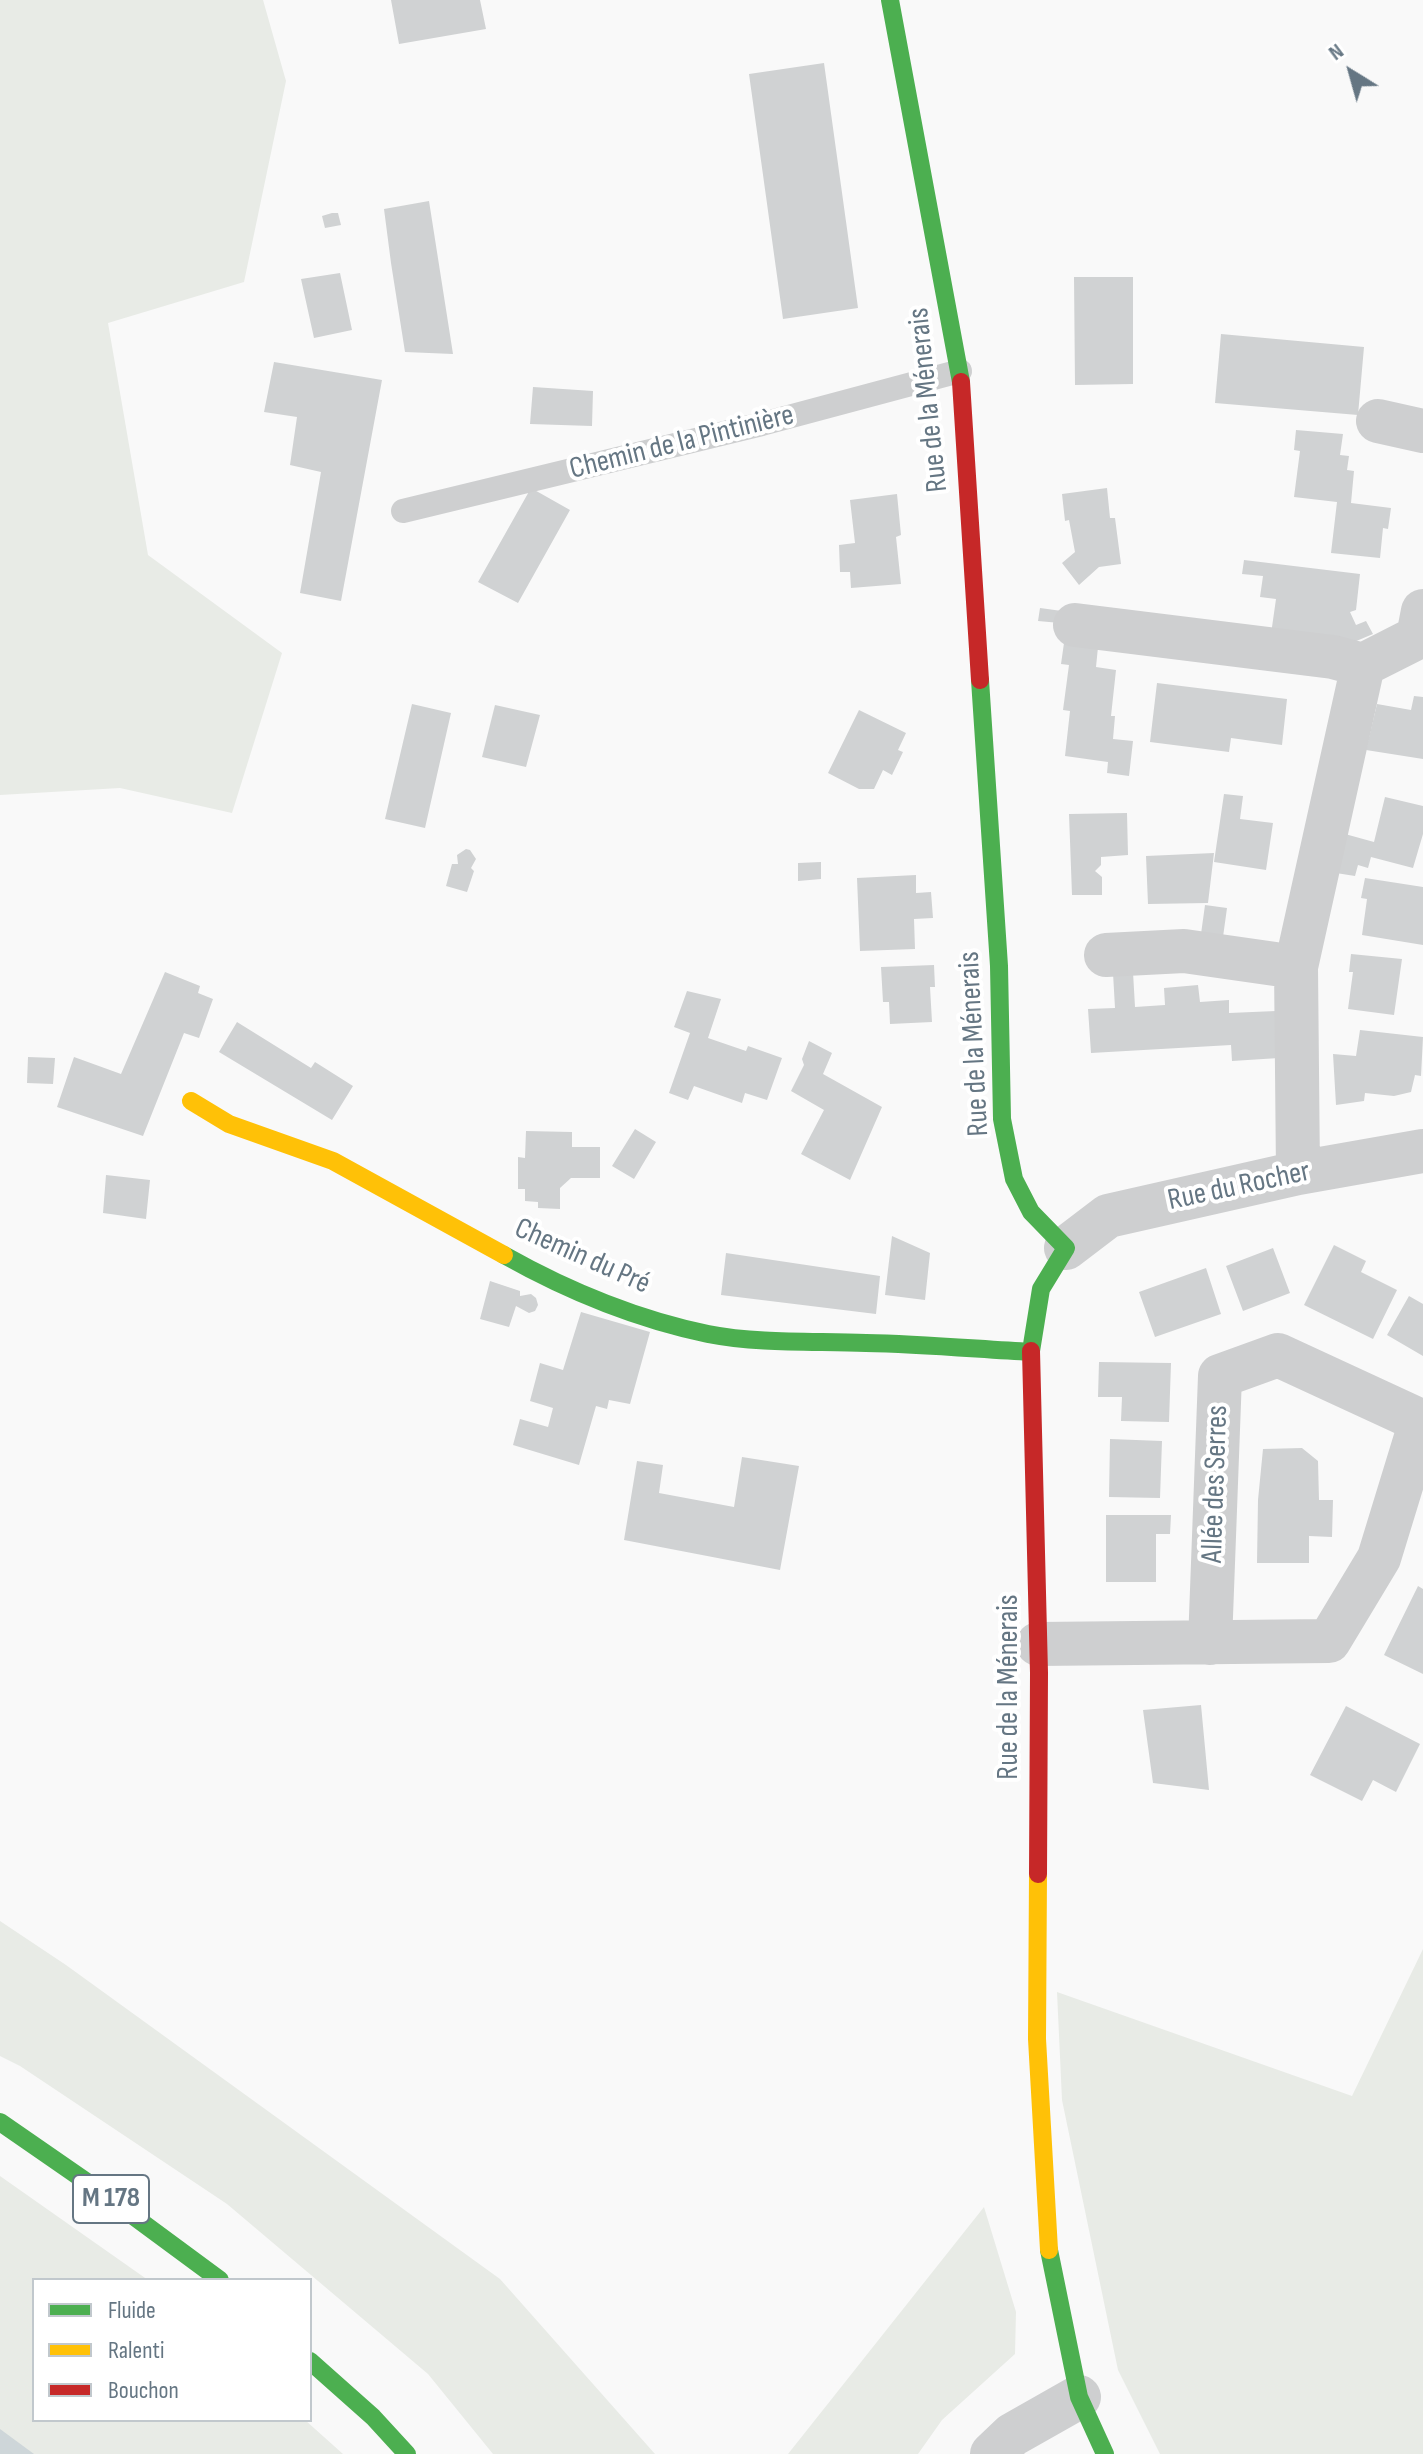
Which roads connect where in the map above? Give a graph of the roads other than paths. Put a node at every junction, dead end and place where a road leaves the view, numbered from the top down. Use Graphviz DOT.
graph roads {
  1 [pos="890,0"];
  2 [pos="960,371"];
  3 [pos="1378,421"];
  4 [pos="1423,431"];
  5 [pos="403,511"];
  6 [pos="1075,625"];
  7 [pos="1421,629"];
  8 [pos="1363,665"];
  9 [pos="1106,955"];
  10 [pos="1296,967"];
  11 [pos="191,1101"];
  12 [pos="1423,1151"];
  13 [pos="1298,1173"];
  14 [pos="1066,1248"];
  15 [pos="1031,1352"];
  16 [pos="1210,1643"];
  17 [pos="1038,1644"];
  18 [pos="0,2122"];
  19 [pos="217,2278"];
  20 [pos="312,2363"];
  21 [pos="1079,2397"];
  22 [pos="407,2454"];
  23 [pos="992,2454"];
  24 [pos="1105,2454"];
  1 -- 2 [label="street, Rue de la Ménerais"];
  2 -- 5 [label="lane, Chemin de la Pintinière"];
  2 -- 14 [label="street, Rue de la Ménerais"];
  3 -- 4 [label="street"];
  6 -- 8 [label="street"];
  7 -- 8 [label="street"];
  8 -- 10 [label="street"];
  9 -- 10 [label="street"];
  10 -- 13 [label="street"];
  11 -- 15 [label="street, Chemin du Pré"];
  12 -- 13 [label="street, Rue du Rocher"];
  13 -- 14 [label="street, Rue du Rocher"];
  14 -- 15 [label="street, Rue de la Ménerais"];
  15 -- 17 [label="street, Rue de la Ménerais"];
  16 -- 16 [label="street, Allée des Serres"];
  16 -- 17 [label="street, Allée des Serres"];
  17 -- 21 [label="street, Rue de la Ménerais"];
  18 -- 19 [label="street, M 178"];
  20 -- 22 [label="street"];
  21 -- 23 [label="street"];
  21 -- 24 [label="street, Rue de la Ménerais"];
}
